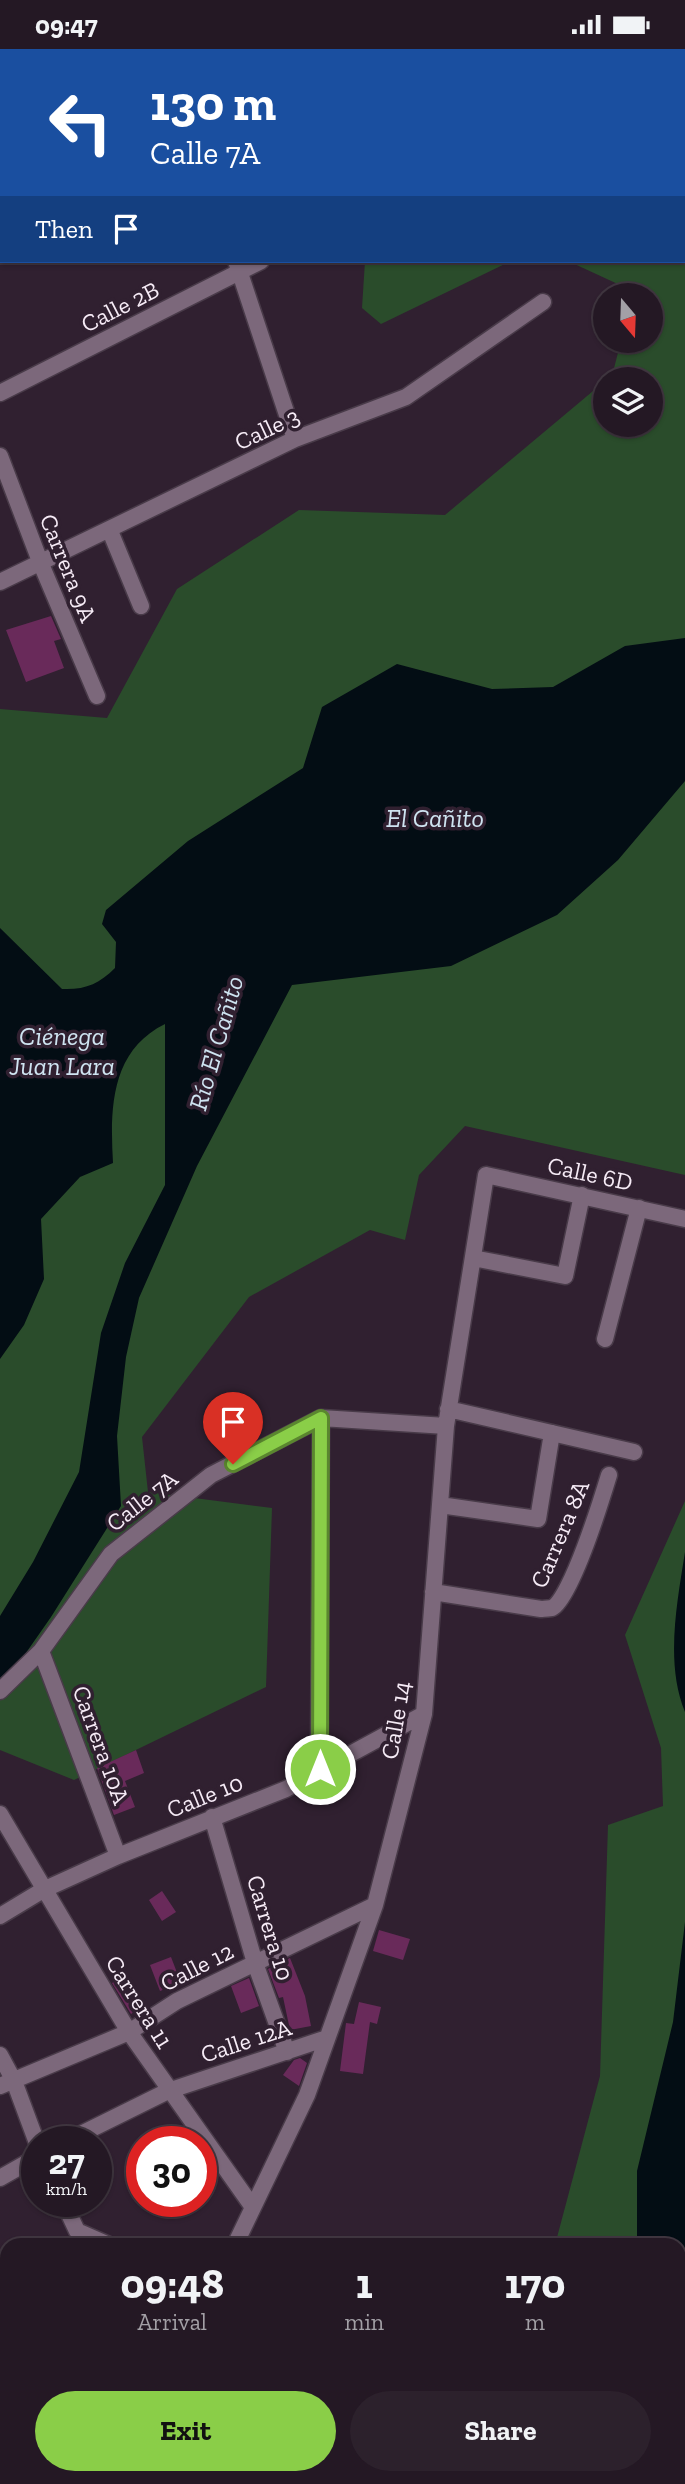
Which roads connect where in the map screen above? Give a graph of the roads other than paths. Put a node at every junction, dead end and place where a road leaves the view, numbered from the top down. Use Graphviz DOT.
graph roads {
  1 [pos="238,266"];
  2 [pos="543,302"];
  3 [pos="0,393"];
  4 [pos="295,439"];
  5 [pos="0,456"];
  6 [pos="110,531"];
  7 [pos="41,564"];
  8 [pos="0,582"];
  9 [pos="141,606"];
  10 [pos="97,696"];
  11 [pos="486,1175"];
  12 [pos="582,1195"];
  13 [pos="639,1208"];
  14 [pos="685,1219"];
  15 [pos="472,1258"];
  16 [pos="605,1339"];
  17 [pos="448,1409"];
  18 [pos="321,1418"];
  19 [pos="446,1426"];
  20 [pos="552,1433"];
  21 [pos="634,1452"];
  22 [pos="609,1475"];
  23 [pos="440,1505"];
  24 [pos="433,1592"];
  25 [pos="41,1651"];
  26 [pos="0,1691"];
  27 [pos="424,1714"];
  28 [pos="320,1769"];
  29 [pos="0,1814"];
  30 [pos="212,1817"];
  31 [pos="118,1856"];
  32 [pos="43,1889"];
  33 [pos="375,1905"];
  34 [pos="0,1916"];
  35 [pos="255,1963"];
  36 [pos="129,2032"];
  37 [pos="327,2038"];
  38 [pos="287,2052"];
  39 [pos="0,2055"];
  40 [pos="7,2084"];
  41 [pos="168,2091"];
  42 [pos="28,2126"];
  43 [pos="97,2126"];
  44 [pos="21,2166"];
  45 [pos="0,2178"];
  46 [pos="252,2206"];
  47 [pos="69,2217"];
  48 [pos="78,2238"];
  49 [pos="238,2238"];
  1 -- 3 [label="street, Calle 2B"];
  1 -- 4 [label="street"];
  2 -- 4 [label="street, Calle 3"];
  4 -- 6 [label="street, Calle 3"];
  5 -- 7 [label="street, Carrera 9A"];
  6 -- 7 [label="street, Calle 3"];
  6 -- 9 [label="street"];
  7 -- 8 [label="street, Calle 3"];
  7 -- 10 [label="street, Carrera 9A"];
  11 -- 12 [label="street, Calle 6D"];
  11 -- 15 [label="street, Calle 14"];
  12 -- 13 [label="street, Calle 6D"];
  12 -- 15 [label="street"];
  13 -- 14 [label="street, Calle 6D"];
  13 -- 16 [label="street"];
  15 -- 17 [label="street, Calle 14"];
  17 -- 19 [label="street, Calle 14"];
  17 -- 20 [label="street"];
  18 -- 19 [label="street"];
  18 -- 25 [label="street, Calle 7A"];
  18 -- 28 [label="street"];
  19 -- 23 [label="street, Calle 14"];
  20 -- 21 [label="street"];
  20 -- 23 [label="street"];
  22 -- 24 [label="street, Carrera 8A"];
  23 -- 24 [label="street, Calle 14"];
  24 -- 27 [label="street, Calle 14"];
  25 -- 26 [label="street, Calle 7A"];
  25 -- 31 [label="street, Carrera 10A"];
  27 -- 28 [label="street, Calle 10"];
  27 -- 33 [label="street, Calle 14"];
  28 -- 30 [label="street, Calle 10"];
  29 -- 32 [label="street, Carrera 11"];
  30 -- 31 [label="street, Calle 10"];
  30 -- 35 [label="street, Carrera 10"];
  31 -- 32 [label="street, Calle 10"];
  32 -- 34 [label="street, Calle 10"];
  32 -- 36 [label="street, Carrera 11"];
  33 -- 35 [label="street, Calle 12"];
  33 -- 37 [label="street, Calle 14"];
  35 -- 36 [label="street, Calle 12"];
  35 -- 38 [label="street, Carrera 10"];
  36 -- 40 [label="street, Calle 12"];
  36 -- 41 [label="street, Carrera 11"];
  37 -- 38 [label="street, Calle 12A"];
  37 -- 46 [label="street, Calle 14"];
  38 -- 41 [label="street, Calle 12A"];
  39 -- 40 [label="street"];
  40 -- 42 [label="street"];
  41 -- 43 [label="street, Calle 12A"];
  41 -- 46 [label="street, Carrera 11"];
  44 -- 45 [label="street"];
  46 -- 49 [label="street, Calle 14"];
  47 -- 48 [label="street"];
}
